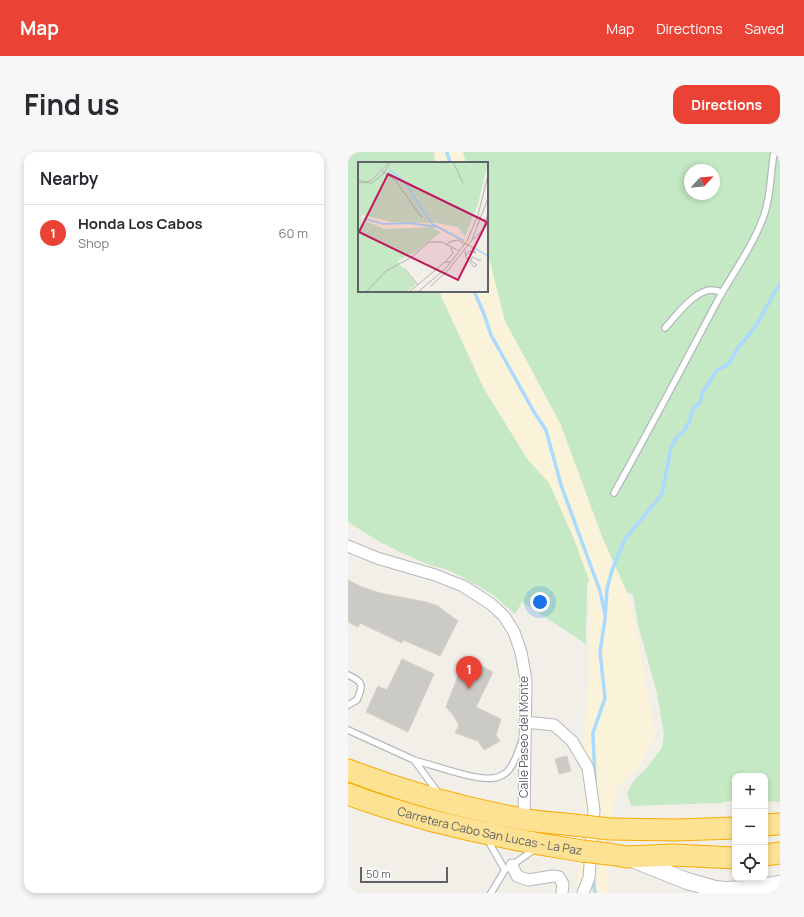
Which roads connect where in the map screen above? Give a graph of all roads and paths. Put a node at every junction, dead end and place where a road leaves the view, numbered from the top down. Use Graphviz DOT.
graph roads {
  1 [pos="774,152"];
  2 [pos="722,292"];
  3 [pos="665,328"];
  4 [pos="614,492"];
  5 [pos="348,546"];
  6 [pos="348,675"];
  7 [pos="348,705"];
  8 [pos="525,722"];
  9 [pos="348,730"];
  10 [pos="525,734"];
  11 [pos="414,760"];
  12 [pos="348,770"];
  13 [pos="348,794"];
  14 [pos="445,802"];
  15 [pos="524,820"];
  16 [pos="780,824"];
  17 [pos="768,825"];
  18 [pos="732,828"];
  19 [pos="484,834"];
  20 [pos="540,845"];
  21 [pos="780,853"];
  22 [pos="618,855"];
  23 [pos="768,855"];
  24 [pos="732,858"];
  25 [pos="508,867"];
  26 [pos="780,884"];
  27 [pos="491,893"];
  28 [pos="562,893"];
  29 [pos="583,893"];
  1 -- 2 [label="lane"];
  2 -- 3 [label="lane"];
  2 -- 4 [label="lane"];
  5 -- 8 [label="street, Calle Paseo del Monte"];
  6 -- 7 [label="lane"];
  8 -- 10 [label="street, Calle Paseo del Monte"];
  8 -- 29 [label="street"];
  9 -- 11 [label="lane"];
  10 -- 11 [label="lane"];
  10 -- 15 [label="street, Calle Paseo del Monte"];
  11 -- 14 [label="lane"];
  12 -- 14 [label="highway, Carretera Cabo San Lucas - La Paz"];
  13 -- 19 [label="highway, Carretera Cabo San Lucas - La Paz"];
  14 -- 15 [label="highway, Carretera Cabo San Lucas - La Paz"];
  15 -- 18 [label="highway, Carretera Cabo San Lucas - La Paz, bridge"];
  16 -- 17 [label="highway"];
  19 -- 20 [label="highway, Carretera Cabo San Lucas - La Paz"];
  19 -- 25 [label="lane"];
  20 -- 22 [label="highway, Carretera Cabo San Lucas - La Paz, bridge"];
  20 -- 25 [label="lane"];
  21 -- 23 [label="highway"];
  22 -- 24 [label="highway, Carretera Cabo San Lucas - La Paz"];
  22 -- 26 [label="street"];
  25 -- 27 [label="lane"];
  25 -- 28 [label="street"];
}
